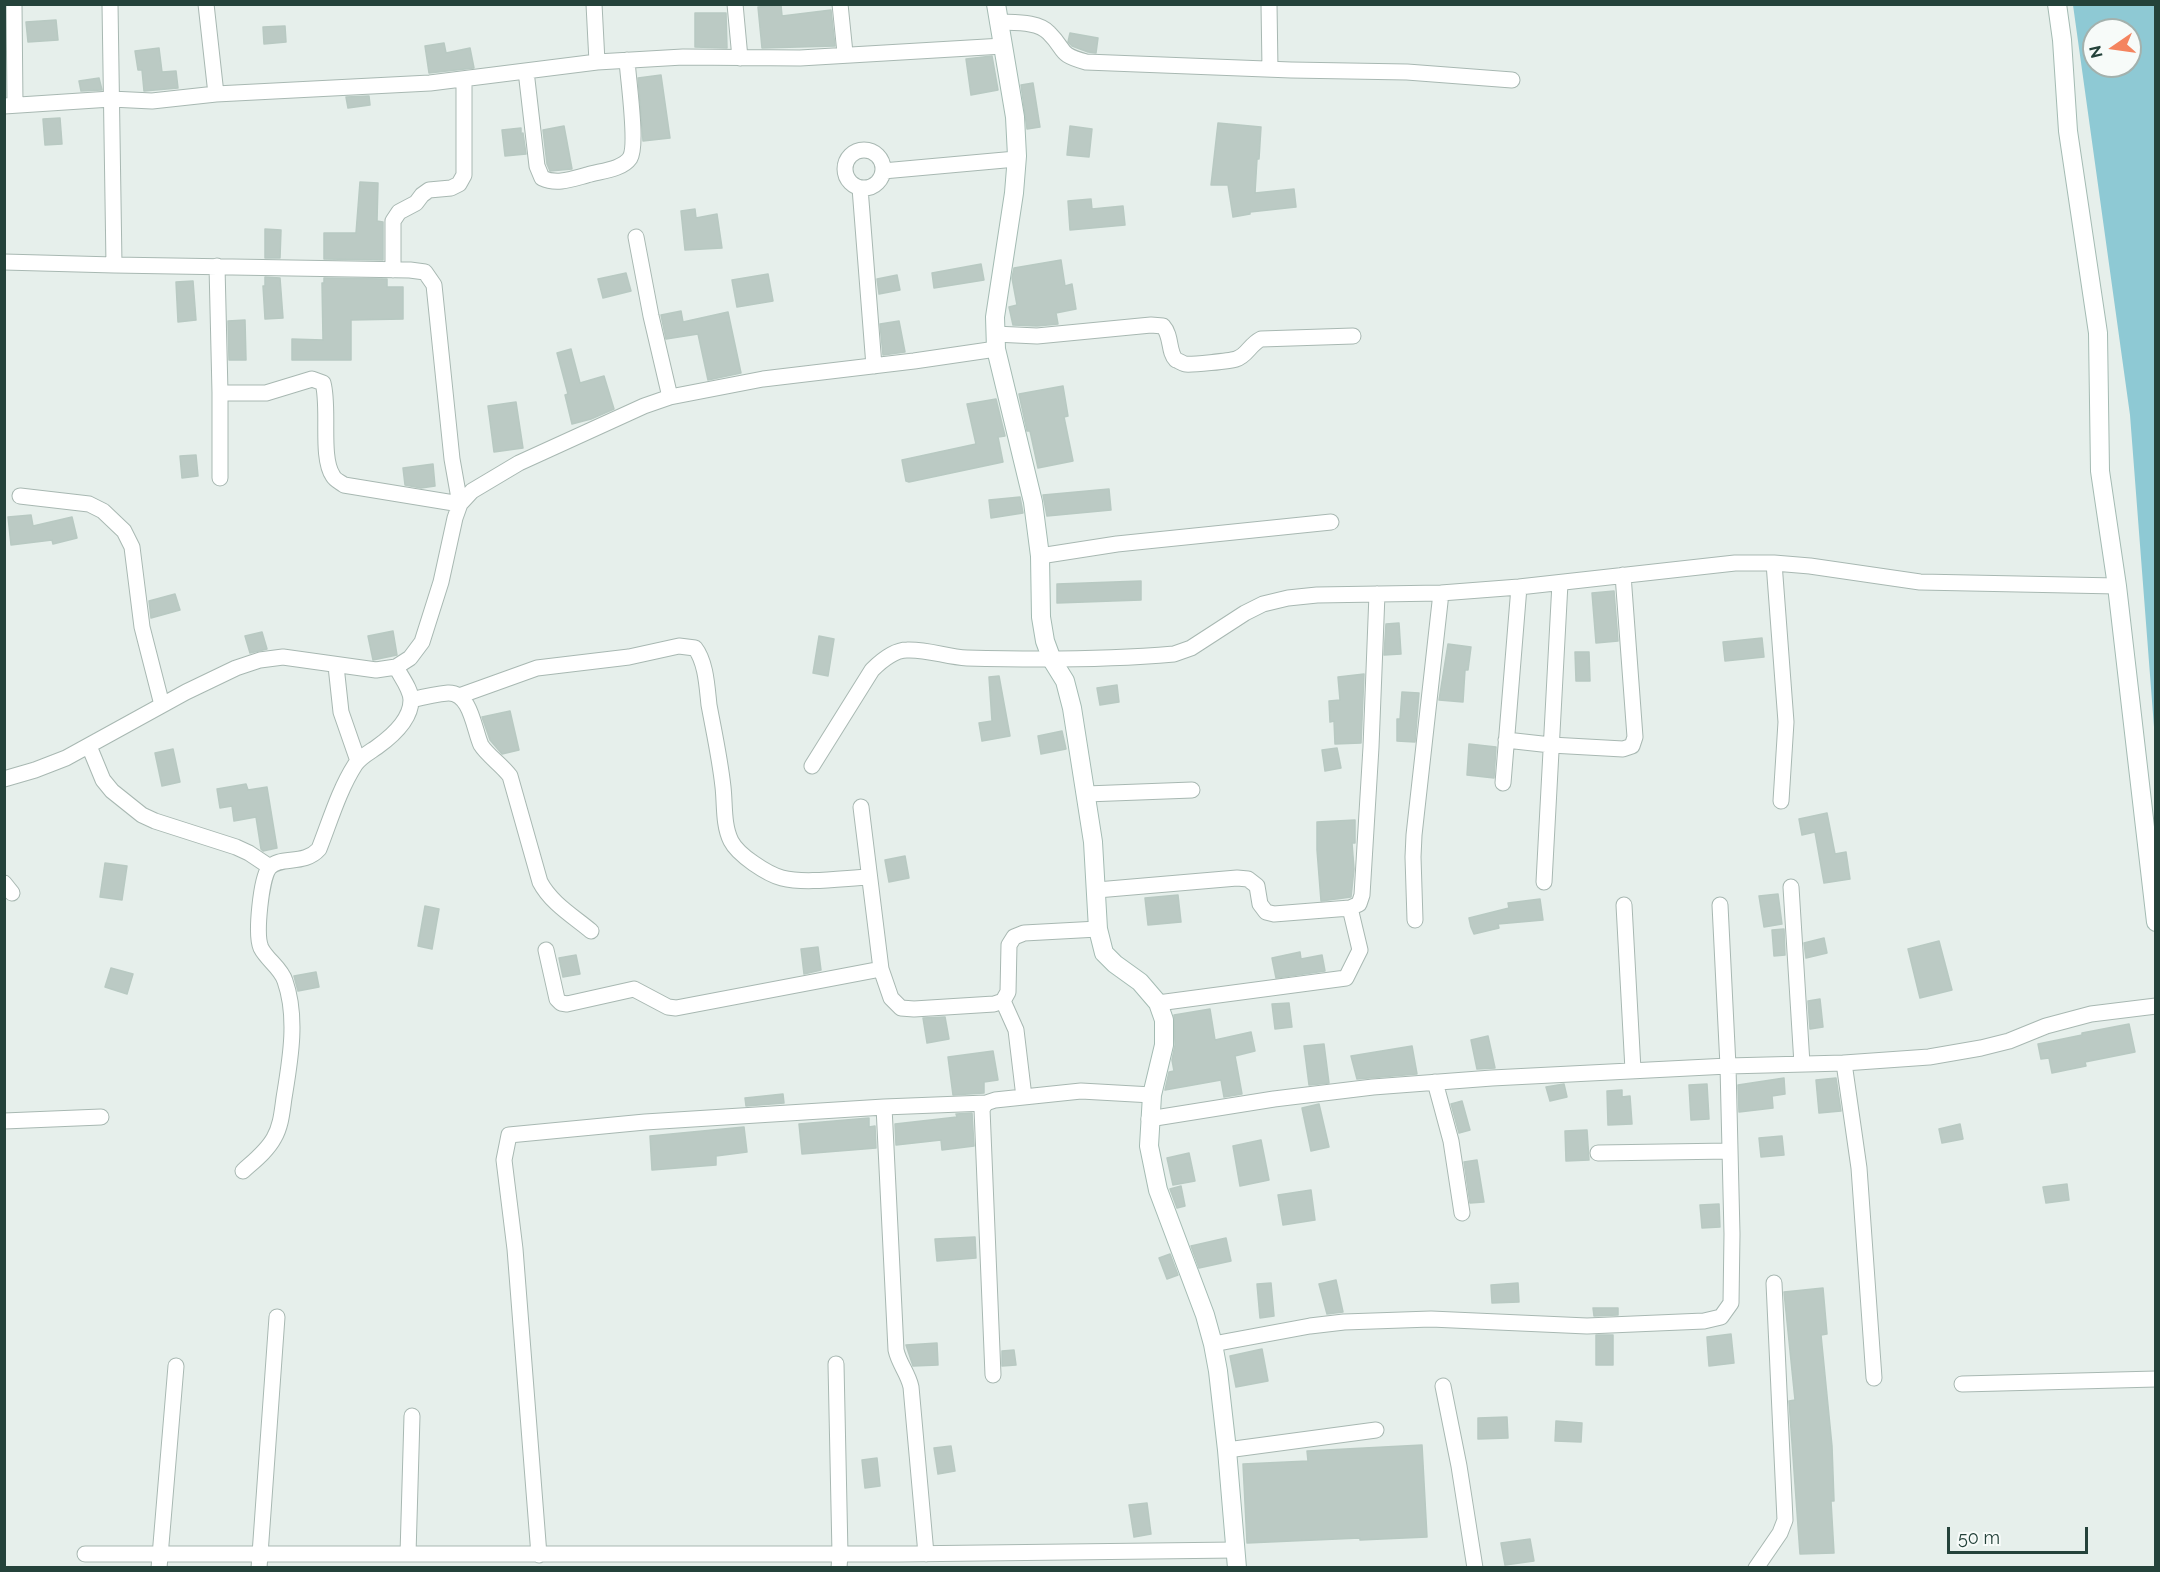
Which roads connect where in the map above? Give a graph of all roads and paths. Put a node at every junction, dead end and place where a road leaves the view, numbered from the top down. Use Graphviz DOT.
graph roads {
  1 [pos="14,4"];
  2 [pos="110,4"];
  3 [pos="206,4"];
  4 [pos="594,4"];
  5 [pos="735,4"];
  6 [pos="840,4"];
  7 [pos="1269,4"];
  8 [pos="2057,4"];
  9 [pos="997,13"];
  10 [pos="1003,46"];
  11 [pos="845,53"];
  12 [pos="740,58"];
  13 [pos="627,60"];
  14 [pos="597,62"];
  15 [pos="1270,69"];
  16 [pos="526,71"];
  17 [pos="464,80"];
  18 [pos="1512,80"];
  19 [pos="216,94"];
  20 [pos="111,99"];
  21 [pos="10,106"];
  22 [pos="1016,159"];
  23 [pos="883,171"];
  24 [pos="860,188"];
  25 [pos="636,237"];
  26 [pos="4,262"];
  27 [pos="114,266"];
  28 [pos="217,266"];
  29 [pos="393,270"];
  30 [pos="1353,336"];
  31 [pos="995,341"];
  32 [pos="874,366"];
  33 [pos="220,393"];
  34 [pos="670,397"];
  35 [pos="220,478"];
  36 [pos="20,496"];
  37 [pos="460,504"];
  38 [pos="1331,522"];
  39 [pos="1040,556"];
  40 [pos="1774,563"];
  41 [pos="1623,575"];
  42 [pos="1560,583"];
  43 [pos="2117,585"];
  44 [pos="1520,587"];
  45 [pos="1441,593"];
  46 [pos="1377,594"];
  47 [pos="1052,660"];
  48 [pos="336,666"];
  49 [pos="396,667"];
  50 [pos="459,696"];
  51 [pos="411,699"];
  52 [pos="162,705"];
  53 [pos="1506,740"];
  54 [pos="1551,745"];
  55 [pos="89,746"];
  56 [pos="358,761"];
  57 [pos="812,766"];
  58 [pos="4,778"];
  59 [pos="1503,783"];
  60 [pos="1192,790"];
  61 [pos="1086,794"];
  62 [pos="1781,801"];
  63 [pos="861,807"];
  64 [pos="270,867"];
  65 [pos="869,877"];
  66 [pos="1544,882"];
  67 [pos="1791,887"];
  68 [pos="1097,891"];
  69 [pos="1624,905"];
  70 [pos="1720,905"];
  71 [pos="1350,908"];
  72 [pos="1415,920"];
  73 [pos="2156,922"];
  74 [pos="1098,929"];
  75 [pos="591,932"];
  76 [pos="546,950"];
  77 [pos="881,969"];
  78 [pos="1003,1001"];
  79 [pos="1158,1003"];
  80 [pos="2156,1006"];
  81 [pos="1844,1062"];
  82 [pos="1802,1064"];
  83 [pos="1728,1066"];
  84 [pos="1633,1070"];
  85 [pos="1435,1082"];
  86 [pos="1152,1095"];
  87 [pos="1024,1097"];
  88 [pos="986,1103"];
  89 [pos="884,1107"];
  90 [pos="101,1117"];
  91 [pos="1149,1119"];
  92 [pos="4,1121"];
  93 [pos="1730,1151"];
  94 [pos="1598,1153"];
  95 [pos="243,1171"];
  96 [pos="1461,1213"];
  97 [pos="1774,1283"];
  98 [pos="278,1317"];
  99 [pos="1213,1344"];
  100 [pos="836,1364"];
  101 [pos="176,1366"];
  102 [pos="993,1375"];
  103 [pos="1874,1378"];
  104 [pos="2156,1379"];
  105 [pos="1962,1384"];
  106 [pos="1443,1386"];
  107 [pos="412,1416"];
  108 [pos="1376,1430"];
  109 [pos="1227,1450"];
  110 [pos="85,1554"];
  111 [pos="408,1554"];
  112 [pos="926,1554"];
  113 [pos="539,1555"];
  114 [pos="1236,1559"];
  115 [pos="160,1561"];
  116 [pos="259,1561"];
  117 [pos="371,1561"];
  118 [pos="484,1561"];
  119 [pos="584,1561"];
  120 [pos="736,1561"];
  121 [pos="840,1561"];
  122 [pos="1475,1568"];
  123 [pos="1756,1568"];
  1 -- 21 [label="street"];
  2 -- 20 [label="street"];
  3 -- 19 [label="street"];
  4 -- 14 [label="street"];
  5 -- 12 [label="street"];
  6 -- 11 [label="street"];
  7 -- 15 [label="street"];
  8 -- 43 [label="street"];
  9 -- 10 [label="street"];
  9 -- 15 [label="street"];
  10 -- 11 [label="street"];
  10 -- 22 [label="street"];
  11 -- 12 [label="street"];
  12 -- 13 [label="street"];
  13 -- 14 [label="street"];
  13 -- 16 [label="street"];
  14 -- 16 [label="street"];
  15 -- 18 [label="street"];
  16 -- 17 [label="street"];
  17 -- 19 [label="street"];
  17 -- 29 [label="street"];
  19 -- 20 [label="street"];
  20 -- 21 [label="street"];
  20 -- 27 [label="street"];
  22 -- 23 [label="street"];
  22 -- 31 [label="street"];
  23 -- 24 [label="street"];
  23 -- 24 [label="street"];
  24 -- 32 [label="street"];
  25 -- 34 [label="street"];
  26 -- 27 [label="street"];
  27 -- 28 [label="street"];
  28 -- 29 [label="street"];
  28 -- 33 [label="street"];
  29 -- 37 [label="street"];
  30 -- 31 [label="street"];
  31 -- 32 [label="street"];
  31 -- 39 [label="street"];
  32 -- 34 [label="street"];
  33 -- 35 [label="street"];
  33 -- 37 [label="street"];
  34 -- 37 [label="street"];
  36 -- 52 [label="street"];
  37 -- 49 [label="street"];
  38 -- 39 [label="street"];
  39 -- 47 [label="street"];
  40 -- 41 [label="street"];
  40 -- 43 [label="street"];
  40 -- 62 [label="street"];
  41 -- 42 [label="street"];
  41 -- 54 [label="street"];
  42 -- 44 [label="street"];
  42 -- 54 [label="street"];
  43 -- 73 [label="street"];
  44 -- 45 [label="street"];
  44 -- 53 [label="street"];
  45 -- 46 [label="street"];
  45 -- 72 [label="street"];
  46 -- 47 [label="street"];
  46 -- 71 [label="street"];
  47 -- 57 [label="street"];
  47 -- 61 [label="street"];
  48 -- 49 [label="street"];
  48 -- 52 [label="street"];
  48 -- 56 [label="street"];
  49 -- 51 [label="street"];
  50 -- 51 [label="street"];
  50 -- 65 [label="street"];
  50 -- 75 [label="street"];
  51 -- 56 [label="street"];
  52 -- 55 [label="street"];
  53 -- 54 [label="street"];
  53 -- 59 [label="street"];
  54 -- 66 [label="street"];
  55 -- 58 [label="street"];
  55 -- 64 [label="street"];
  56 -- 64 [label="street"];
  60 -- 61 [label="street"];
  61 -- 68 [label="street"];
  63 -- 65 [label="street"];
  64 -- 95 [label="street"];
  65 -- 77 [label="street"];
  67 -- 82 [label="street"];
  68 -- 71 [label="street"];
  68 -- 74 [label="street"];
  69 -- 84 [label="street"];
  70 -- 83 [label="street"];
  71 -- 79 [label="street"];
  74 -- 78 [label="street"];
  74 -- 79 [label="street"];
  76 -- 77 [label="street"];
  77 -- 78 [label="street"];
  78 -- 87 [label="street"];
  79 -- 86 [label="street"];
  80 -- 81 [label="street"];
  81 -- 82 [label="street"];
  81 -- 103 [label="street"];
  82 -- 83 [label="street"];
  83 -- 84 [label="street"];
  83 -- 93 [label="street"];
  84 -- 85 [label="street"];
  85 -- 91 [label="street"];
  85 -- 96 [label="street"];
  86 -- 87 [label="street"];
  86 -- 91 [label="street"];
  87 -- 88 [label="street"];
  88 -- 89 [label="street"];
  88 -- 102 [label="street"];
  89 -- 112 [label="street"];
  89 -- 113 [label="street"];
  90 -- 92 [label="street"];
  91 -- 99 [label="street"];
  93 -- 94 [label="street"];
  93 -- 99 [label="street"];
  97 -- 123 [label="street"];
  98 -- 116 [label="street"];
  99 -- 109 [label="street"];
  100 -- 121 [label="street"];
  101 -- 115 [label="street"];
  104 -- 105 [label="street"];
  106 -- 122 [label="street"];
  107 -- 111 [label="street"];
  108 -- 109 [label="street"];
  109 -- 114 [label="street"];
  110 -- 115 [label="street"];
  111 -- 117 [label="street"];
  111 -- 118 [label="street"];
  112 -- 114 [label="street"];
  112 -- 121 [label="street"];
  113 -- 118 [label="street"];
  113 -- 119 [label="street"];
  115 -- 116 [label="street"];
  116 -- 117 [label="street"];
  119 -- 120 [label="street"];
  120 -- 121 [label="street"];
}
